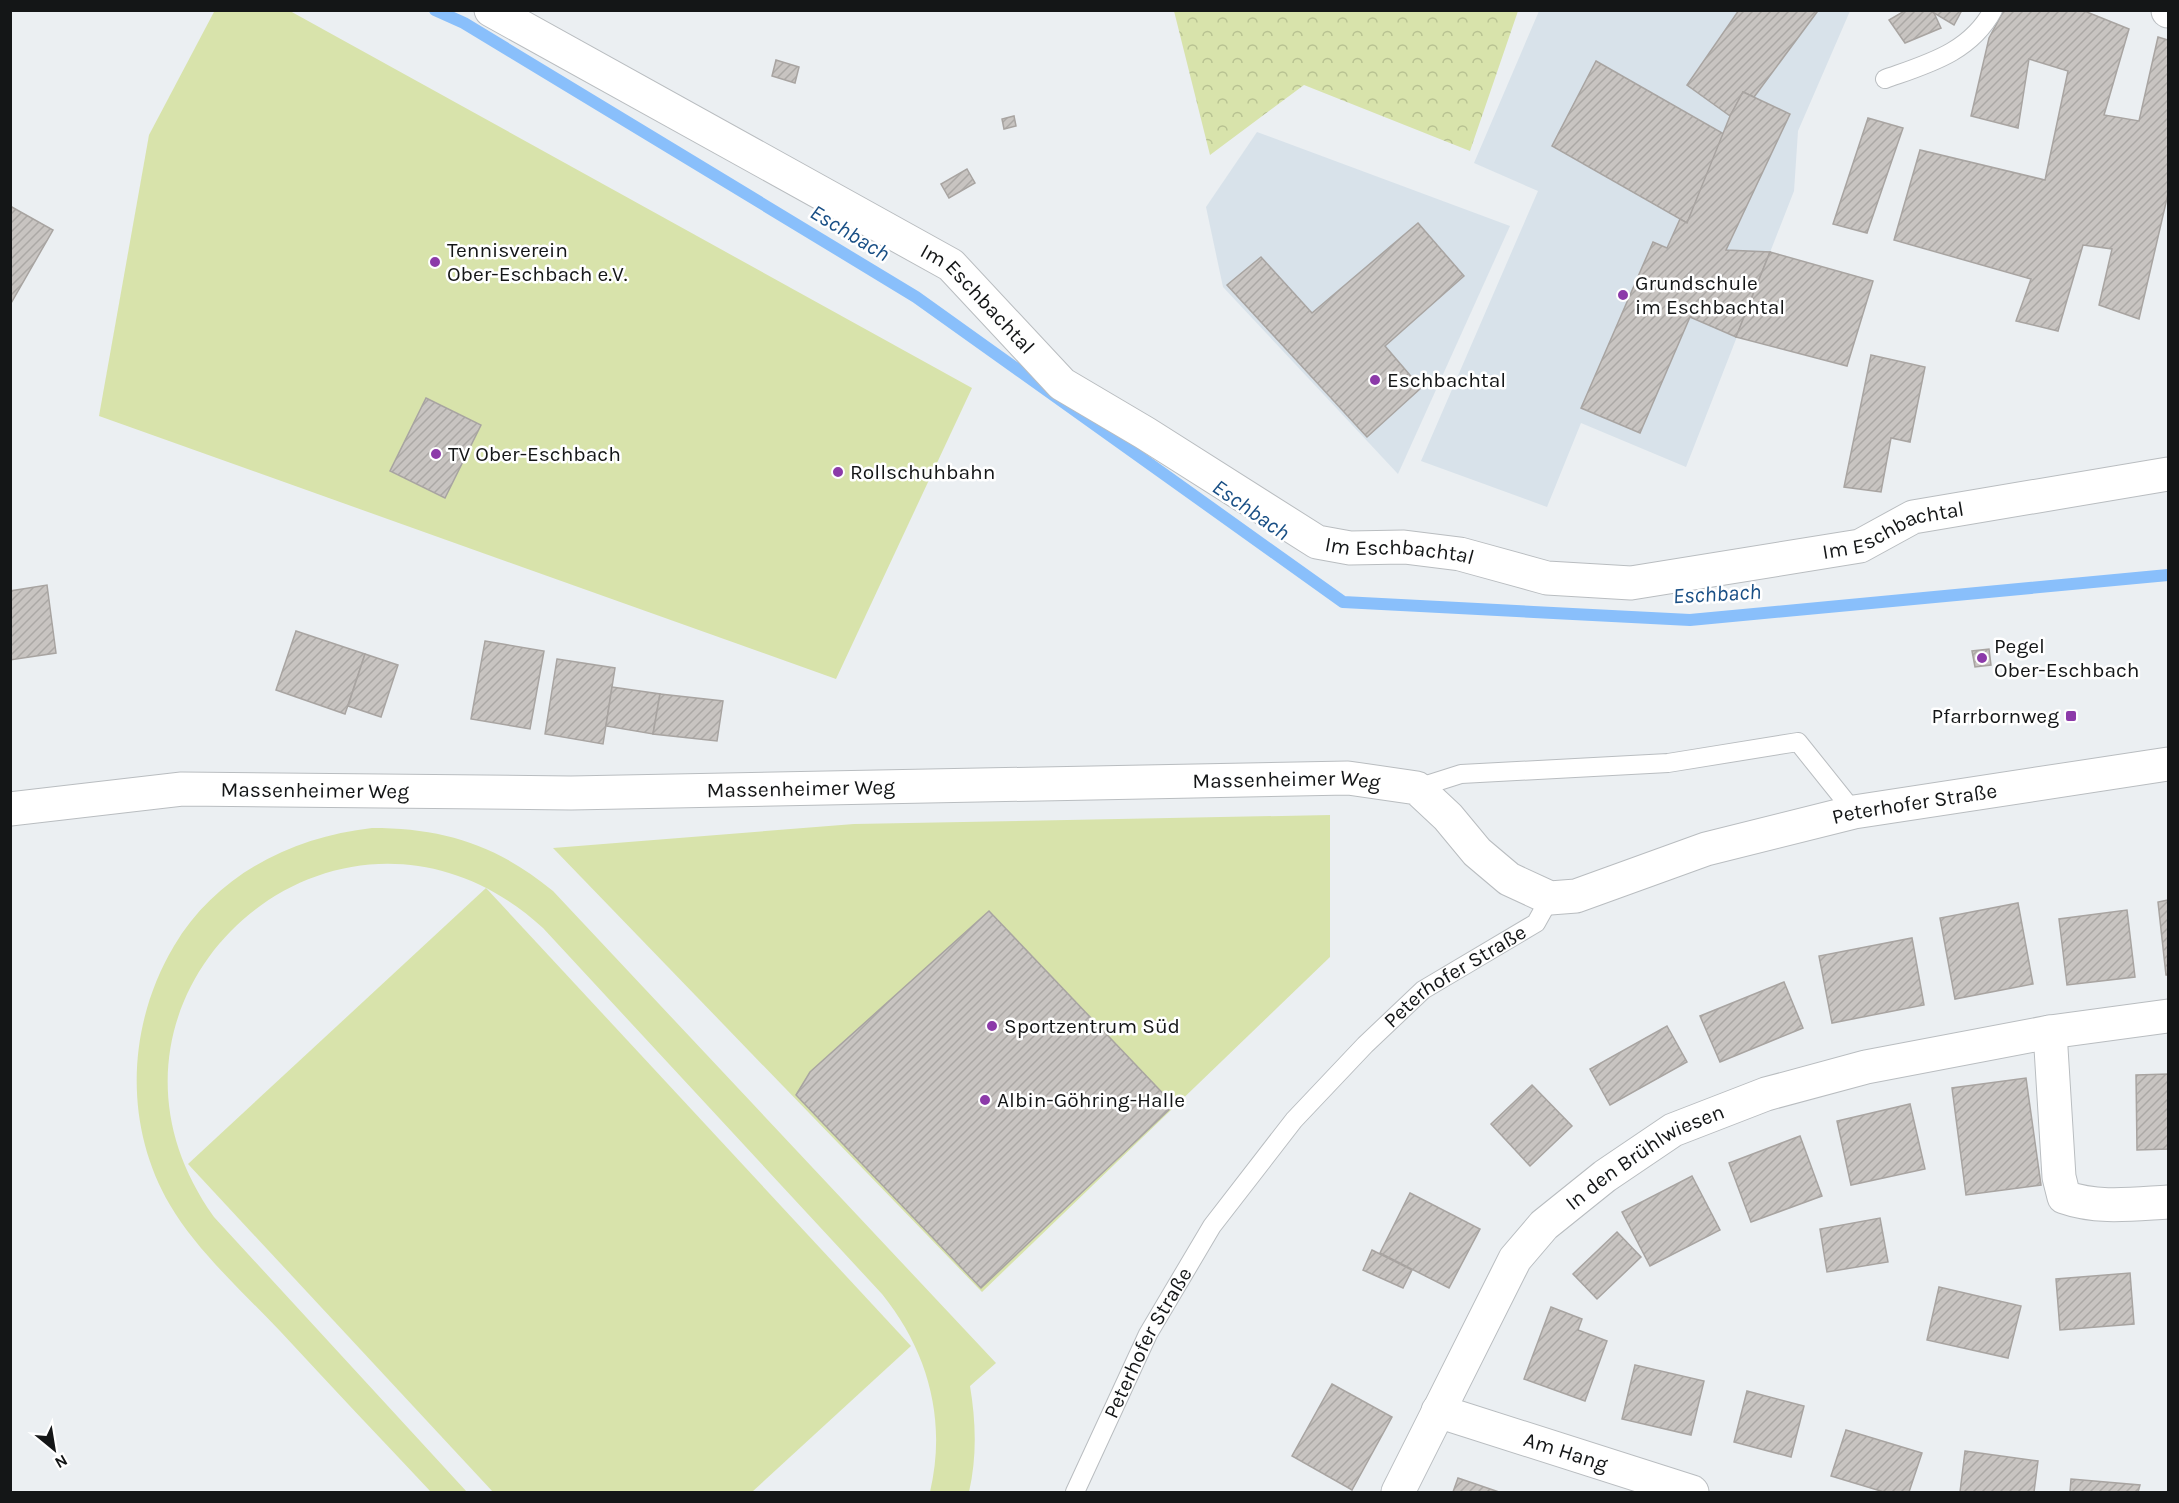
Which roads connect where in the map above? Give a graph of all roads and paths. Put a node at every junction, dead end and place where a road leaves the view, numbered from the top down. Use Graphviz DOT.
graph roads {
  1 [pos="491,10"];
  2 [pos="1993,10"];
  3 [pos="1885,79"];
  4 [pos="2169,474"];
  5 [pos="2169,764"];
  6 [pos="1417,788"];
  7 [pos="10,809"];
  8 [pos="1854,812"];
  9 [pos="1550,898"];
  10 [pos="2169,1016"];
  11 [pos="2050,1032"];
  12 [pos="2169,1202"];
  13 [pos="1438,1411"];
  14 [pos="1075,1492"];
  15 [pos="1398,1492"];
  16 [pos="1692,1492"];
  1 -- 4 [label="street, Im Eschbachtal"];
  2 -- 3 [label="lane"];
  5 -- 8 [label="street, Peterhofer Straße"];
  6 -- 7 [label="street, Massenheimer Weg"];
  6 -- 8 [label="lane"];
  6 -- 9 [label="street"];
  8 -- 9 [label="street, Peterhofer Straße"];
  9 -- 14 [label="lane, Peterhofer Straße"];
  10 -- 11 [label="street, In den Brühlwiesen"];
  11 -- 12 [label="street"];
  11 -- 13 [label="street, In den Brühlwiesen"];
  13 -- 15 [label="street, In den Brühlwiesen"];
  13 -- 16 [label="street, Am Hang"];
}
